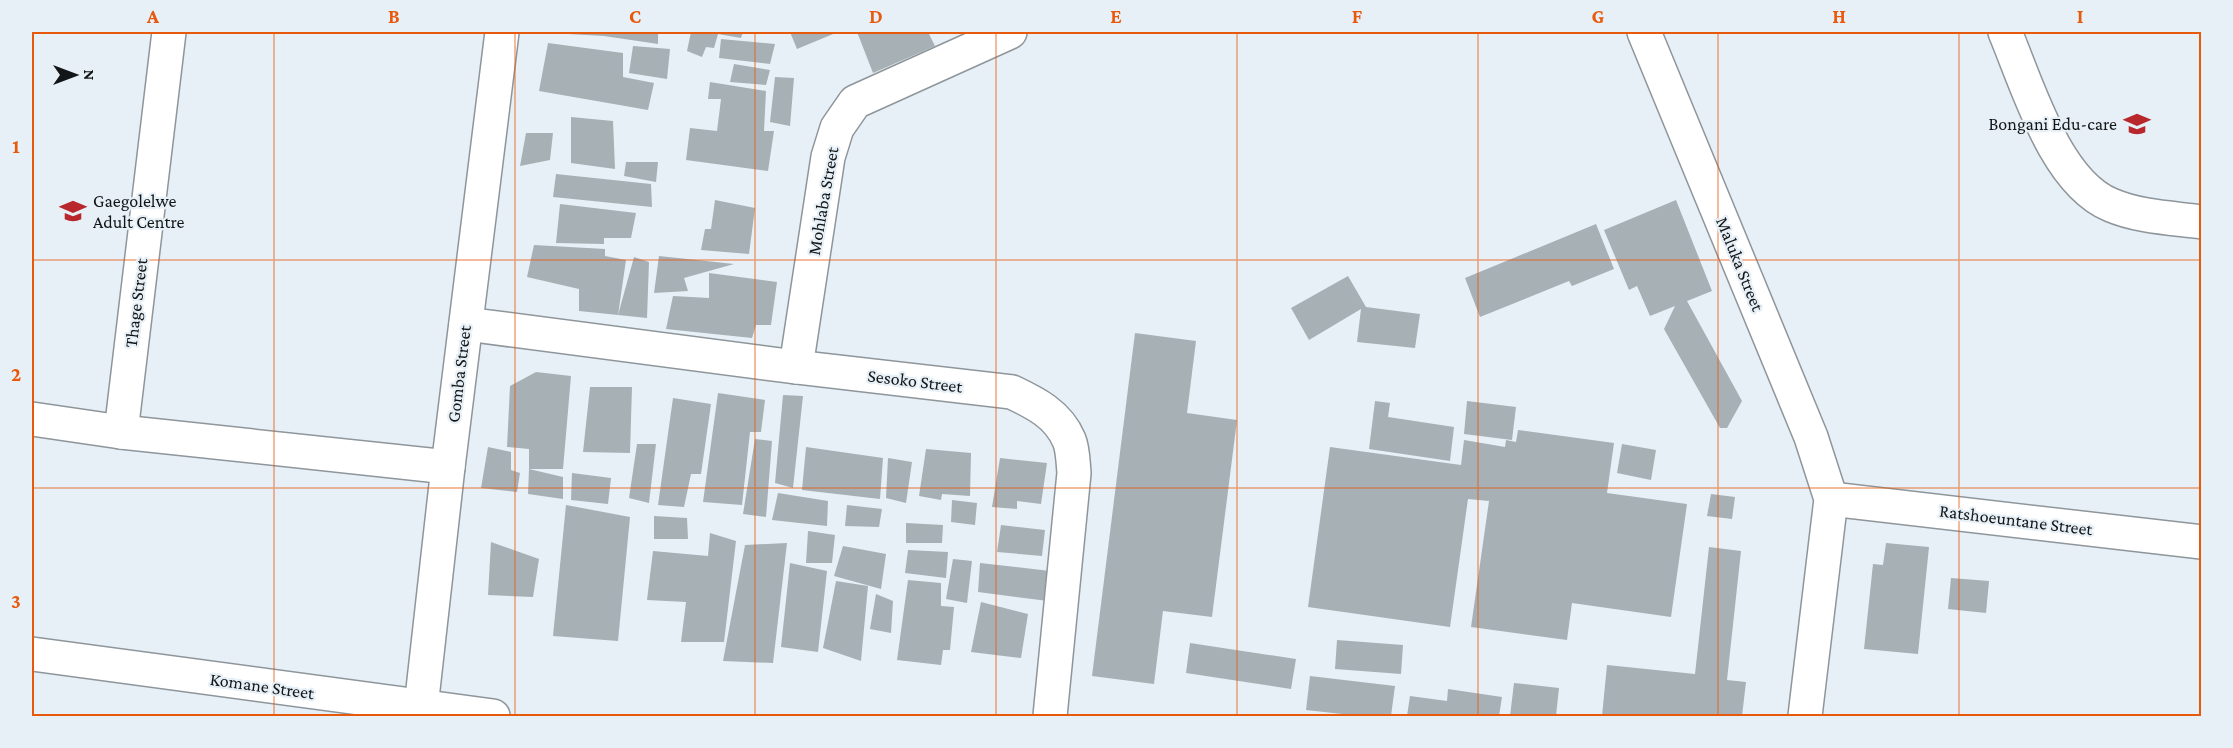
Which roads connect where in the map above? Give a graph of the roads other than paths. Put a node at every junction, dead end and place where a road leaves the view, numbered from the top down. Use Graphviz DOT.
graph roads {
  1 [pos="169,32"];
  2 [pos="502,32"];
  3 [pos="1010,32"];
  4 [pos="1644,32"];
  5 [pos="2005,32"];
  6 [pos="2202,222"];
  7 [pos="466,324"];
  8 [pos="796,367"];
  9 [pos="32,419"];
  10 [pos="120,432"];
  11 [pos="447,467"];
  12 [pos="1831,499"];
  13 [pos="2202,542"];
  14 [pos="32,654"];
  15 [pos="420,712"];
  16 [pos="493,717"];
  17 [pos="1050,717"];
  18 [pos="1805,717"];
  1 -- 10 [label="street, Thage Street"];
  2 -- 7 [label="street, Gomba Street"];
  3 -- 8 [label="street, Mohlaba Street"];
  4 -- 12 [label="street, Maluka Street"];
  5 -- 6 [label="street"];
  7 -- 8 [label="street, Sesoko Street"];
  7 -- 11 [label="street, Gomba Street"];
  8 -- 17 [label="street, Sesoko Street"];
  9 -- 10 [label="street"];
  10 -- 11 [label="street"];
  11 -- 15 [label="street, Gomba Street"];
  12 -- 13 [label="street, Ratshoeuntane Street"];
  12 -- 18 [label="street"];
  14 -- 15 [label="street, Komane Street"];
  15 -- 16 [label="street, Komane Street"];
}
